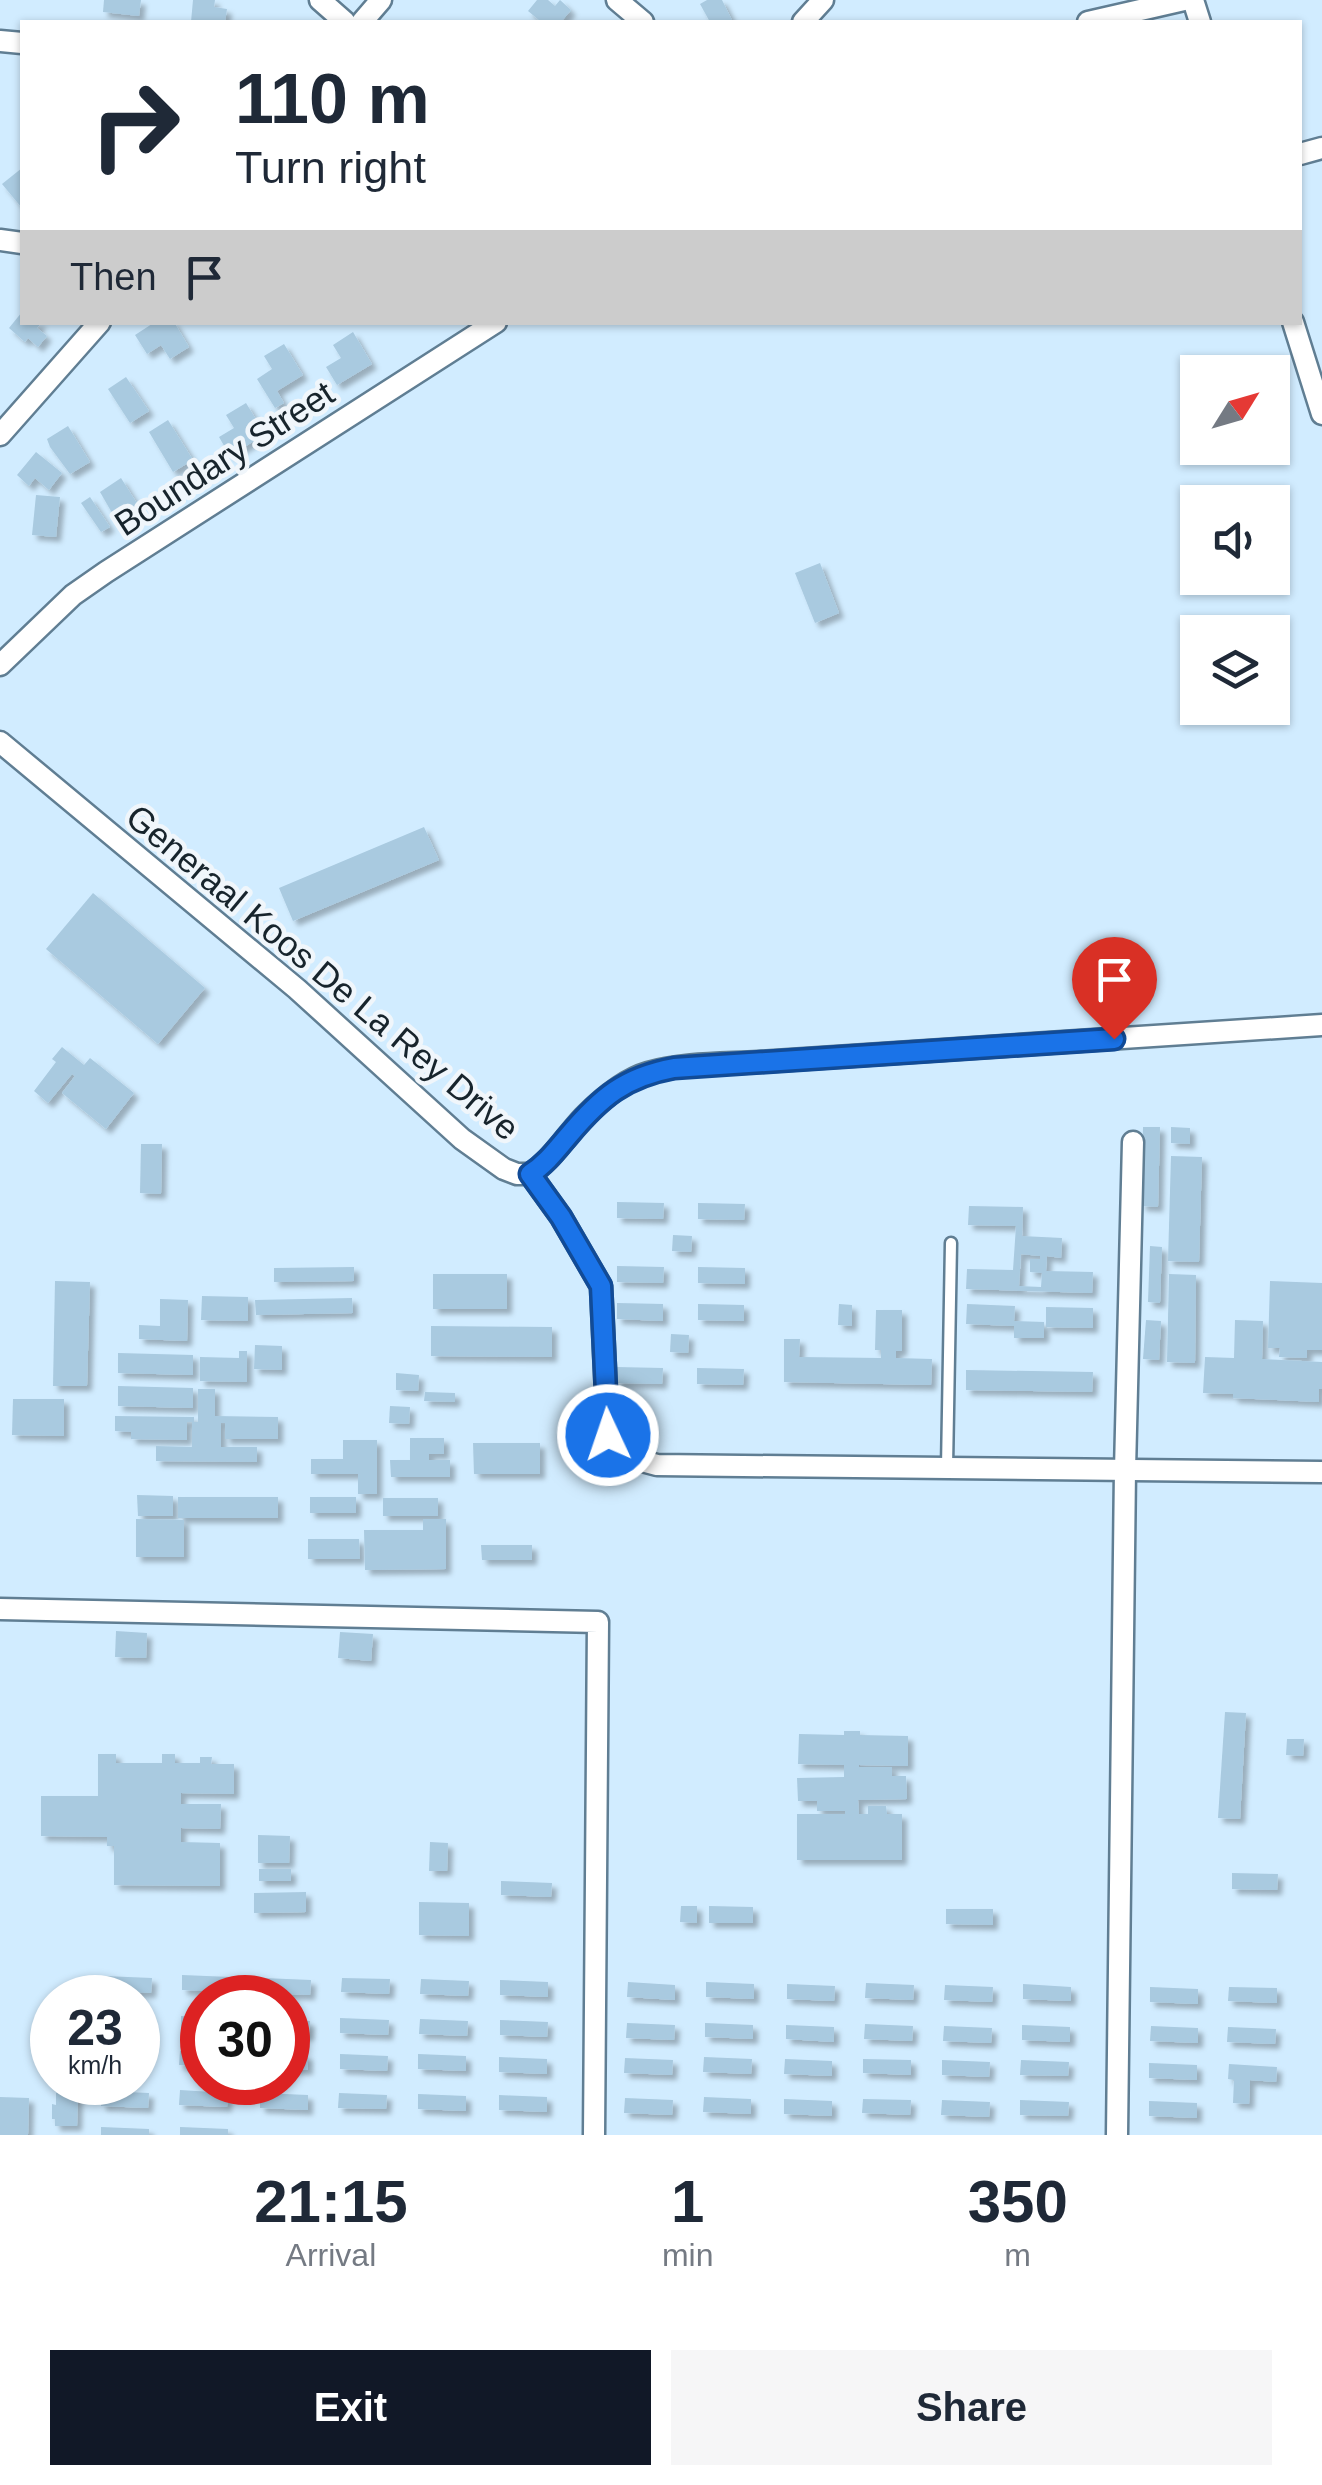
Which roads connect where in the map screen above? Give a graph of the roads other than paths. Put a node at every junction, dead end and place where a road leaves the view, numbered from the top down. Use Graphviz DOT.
graph roads {
  1 [pos="320,0"];
  2 [pos="381,0"];
  3 [pos="617,0"];
  4 [pos="823,0"];
  5 [pos="1184,0"];
  6 [pos="344,20"];
  7 [pos="364,20"];
  8 [pos="641,20"];
  9 [pos="806,20"];
  10 [pos="1097,20"];
  11 [pos="97,325"];
  12 [pos="491,325"];
  13 [pos="1294,325"];
  14 [pos="1322,414"];
  15 [pos="0,434"];
  16 [pos="0,665"];
  17 [pos="0,742"];
  18 [pos="1322,1025"];
  19 [pos="1133,1142"];
  20 [pos="530,1174"];
  21 [pos="950,1242"];
  22 [pos="947,1468"];
  23 [pos="1125,1470"];
  24 [pos="1322,1472"];
  25 [pos="0,1609"];
  26 [pos="594,2135"];
  27 [pos="1117,2135"];
  1 -- 6 [label="street"];
  2 -- 7 [label="street"];
  3 -- 8 [label="street"];
  4 -- 9 [label="street"];
  5 -- 10 [label="street"];
  11 -- 15 [label="street"];
  12 -- 16 [label="street, Boundary Street"];
  13 -- 14 [label="street"];
  17 -- 20 [label="street, Generaal Koos De La Rey Drive"];
  18 -- 20 [label="street"];
  19 -- 23 [label="street"];
  20 -- 22 [label="street, Generaal Koos De La Rey Drive"];
  21 -- 22 [label="lane"];
  22 -- 23 [label="street"];
  23 -- 24 [label="street"];
  23 -- 27 [label="street"];
  25 -- 26 [label="street"];
}
